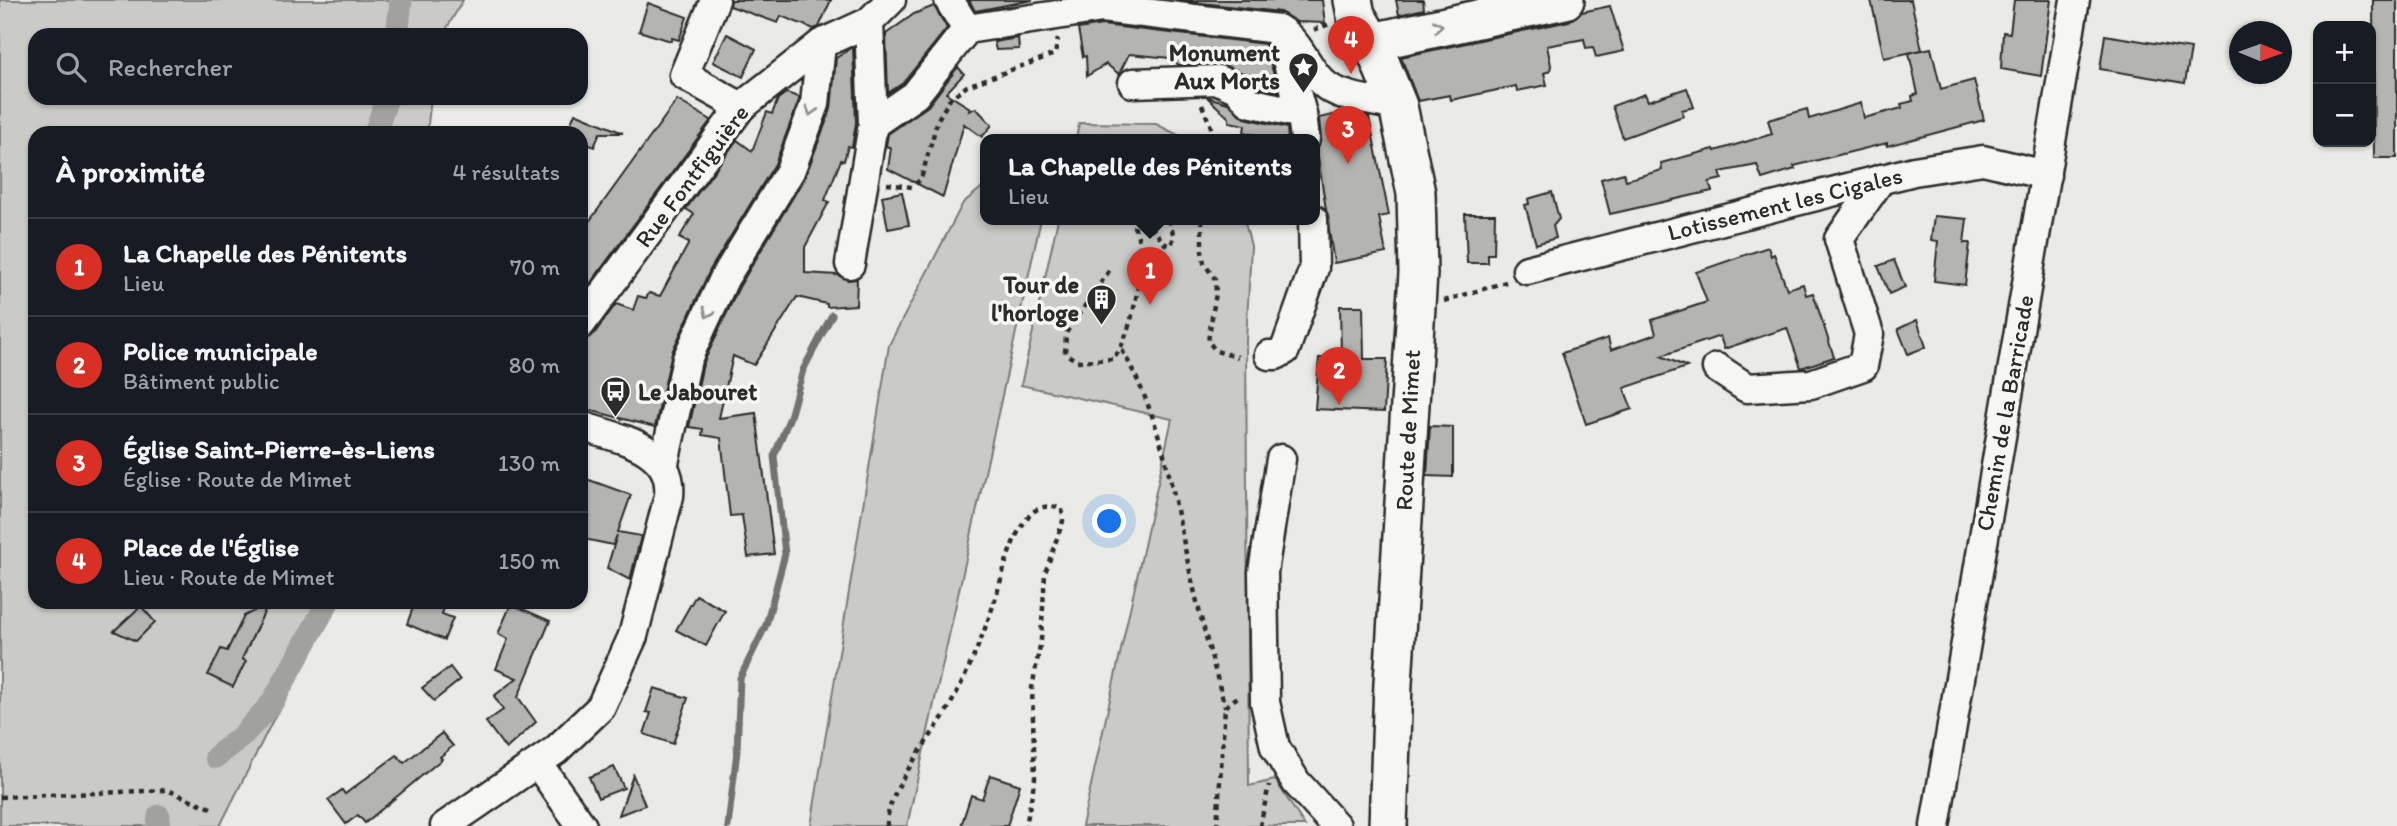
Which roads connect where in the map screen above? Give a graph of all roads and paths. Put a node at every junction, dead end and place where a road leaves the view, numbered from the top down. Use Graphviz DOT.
graph roads {
  1 [pos="715,0"];
  2 [pos="949,0"];
  3 [pos="2076,0"];
  4 [pos="892,1"];
  5 [pos="1558,1"];
  6 [pos="1055,17"];
  7 [pos="1360,19"];
  8 [pos="869,22"];
  9 [pos="967,29"];
  10 [pos="1286,33"];
  11 [pos="821,44"];
  12 [pos="1133,83"];
  13 [pos="1398,106"];
  14 [pos="741,107"];
  15 [pos="873,124"];
  16 [pos="1303,126"];
  17 [pos="2046,174"];
  18 [pos="865,178"];
  19 [pos="1881,179"];
  20 [pos="1135,225"];
  21 [pos="1150,225"];
  22 [pos="1171,225"];
  23 [pos="1202,225"];
  24 [pos="1313,225"];
  25 [pos="850,264"];
  26 [pos="1527,270"];
  27 [pos="1109,271"];
  28 [pos="1415,309"];
  29 [pos="588,315"];
  30 [pos="1122,350"];
  31 [pos="1269,355"];
  32 [pos="1238,357"];
  33 [pos="1717,368"];
  34 [pos="588,428"];
  35 [pos="1281,459"];
  36 [pos="664,463"];
  37 [pos="1264,678"];
  38 [pos="1225,707"];
  39 [pos="1278,753"];
  40 [pos="538,764"];
  41 [pos="0,797"];
  42 [pos="211,808"];
  43 [pos="445,826"];
  44 [pos="582,826"];
  45 [pos="887,826"];
  46 [pos="1026,826"];
  47 [pos="1217,826"];
  48 [pos="1260,826"];
  49 [pos="1336,826"];
  50 [pos="1388,826"];
  51 [pos="1935,826"];
  1 -- 14 [label="street"];
  2 -- 9 [label="street"];
  3 -- 17 [label="street, Chemin de la Barricade"];
  4 -- 8 [label="street"];
  7 -- 5 [label="main road, one-way"];
  6 -- 9 [label="street"];
  6 -- 10 [label="street"];
  6 -- 18 [label="path"];
  7 -- 10 [label="path"];
  7 -- 13 [label="main road, Route de Mimet"];
  8 -- 11 [label="street, Rue Fontfiguière"];
  8 -- 15 [label="street"];
  9 -- 15 [label="street"];
  10 -- 13 [label="street"];
  10 -- 16 [label="street"];
  11 -- 14 [label="street, Rue Fontfiguière"];
  11 -- 36 [label="street, one-way"];
  12 -- 16 [label="street"];
  13 -- 28 [label="main road, Route de Mimet"];
  14 -- 29 [label="street, Rue Fontfiguière"];
  15 -- 18 [label="street"];
  17 -- 19 [label="street, Lotissement les Cigales"];
  17 -- 51 [label="street, Chemin de la Barricade"];
  18 -- 25 [label="street"];
  19 -- 26 [label="street, Lotissement les Cigales"];
  19 -- 33 [label="street"];
  20 -- 30 [label="path"];
  21 -- 22 [label="path"];
  23 -- 32 [label="path"];
  24 -- 31 [label="street"];
  26 -- 28 [label="path"];
  27 -- 30 [label="path"];
  28 -- 50 [label="main road, Route de Mimet"];
  30 -- 38 [label="path"];
  34 -- 36 [label="street"];
  35 -- 37 [label="street"];
  36 -- 40 [label="street"];
  37 -- 38 [label="path"];
  37 -- 39 [label="street"];
  38 -- 47 [label="path"];
  39 -- 48 [label="path"];
  39 -- 49 [label="street"];
  40 -- 43 [label="street"];
  40 -- 44 [label="street"];
  41 -- 42 [label="path"];
  45 -- 46 [label="path"];
}
